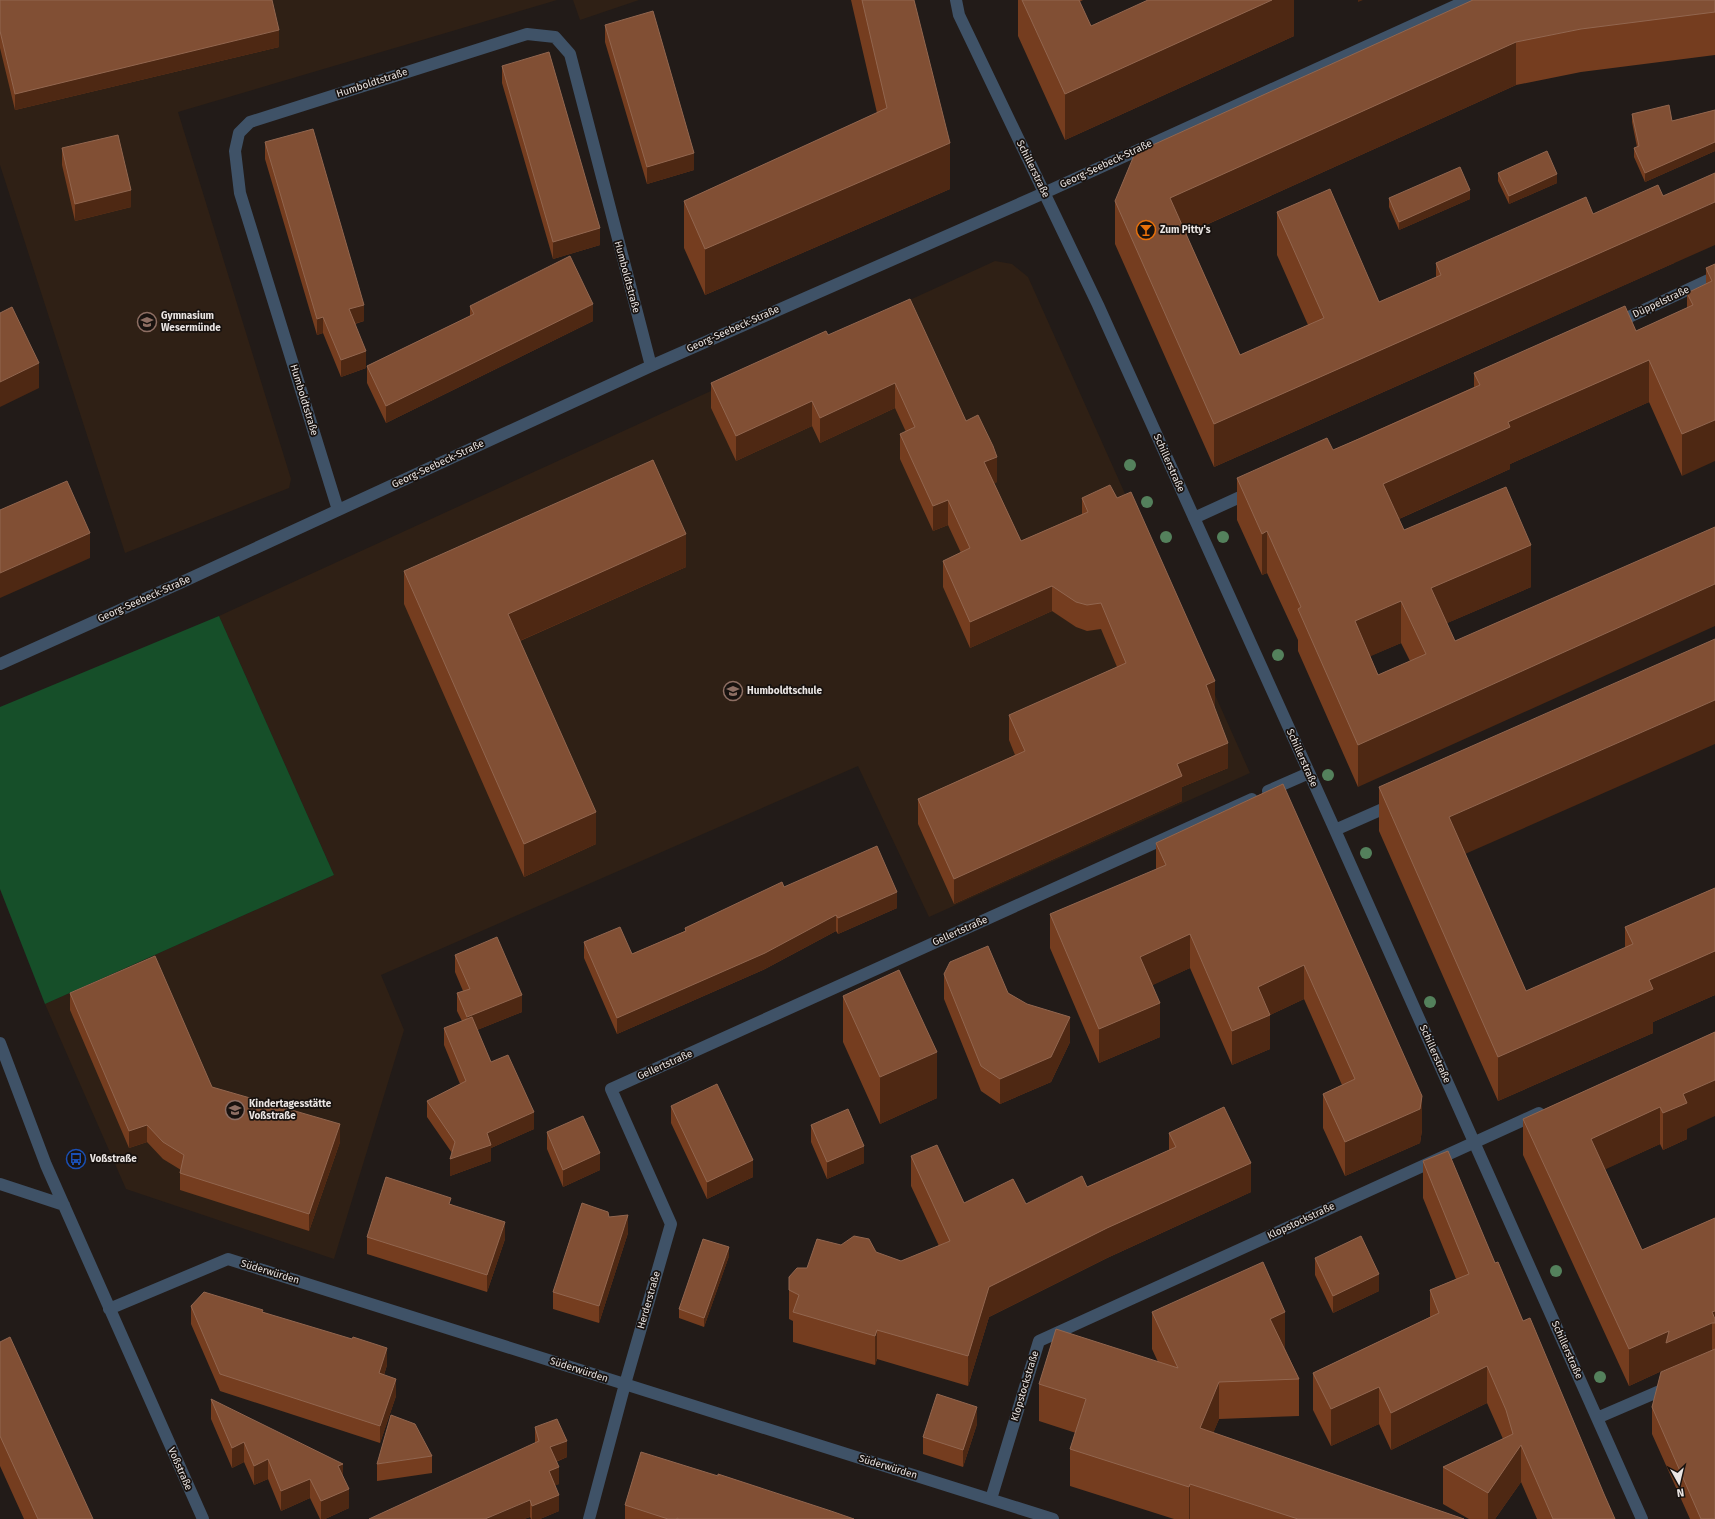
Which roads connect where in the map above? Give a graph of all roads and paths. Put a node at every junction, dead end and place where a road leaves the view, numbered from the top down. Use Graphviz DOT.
graph roads {
  1 [pos="956,0"];
  2 [pos="1468,0"];
  3 [pos="1044,193"];
  4 [pos="1715,277"];
  5 [pos="1607,327"];
  6 [pos="651,366"];
  7 [pos="1259,488"];
  8 [pos="338,510"];
  9 [pos="1194,518"];
  10 [pos="0,664"];
  11 [pos="1309,773"];
  12 [pos="1407,798"];
  13 [pos="1335,830"];
  14 [pos="0,1043"];
  15 [pos="612,1090"];
  16 [pos="1552,1107"];
  17 [pos="1474,1142"];
  18 [pos="0,1184"];
  19 [pos="64,1206"];
  20 [pos="109,1309"];
  21 [pos="1680,1382"];
  22 [pos="625,1384"];
  23 [pos="1597,1418"];
  24 [pos="991,1499"];
  25 [pos="202,1519"];
  26 [pos="589,1519"];
  27 [pos="1053,1519"];
  28 [pos="1642,1519"];
  1 -- 3 [label="street, Schillerstraße"];
  2 -- 3 [label="street, Georg-Seebeck-Straße"];
  3 -- 6 [label="street, Georg-Seebeck-Straße"];
  3 -- 9 [label="street, Schillerstraße"];
  4 -- 5 [label="street, Düppelstraße"];
  6 -- 8 [label="street, Georg-Seebeck-Straße"];
  6 -- 8 [label="street, Humboldtstraße"];
  7 -- 9 [label="street"];
  8 -- 10 [label="street, Georg-Seebeck-Straße"];
  9 -- 11 [label="street, Schillerstraße"];
  11 -- 13 [label="street, Schillerstraße"];
  11 -- 15 [label="street, Gellertstraße"];
  12 -- 13 [label="street"];
  13 -- 17 [label="street, Schillerstraße"];
  14 -- 19 [label="street, Voßstraße"];
  15 -- 22 [label="street, Herderstraße"];
  16 -- 17 [label="street, Klopstockstraße"];
  17 -- 23 [label="street, Schillerstraße"];
  17 -- 24 [label="street, Klopstockstraße"];
  18 -- 19 [label="street"];
  19 -- 20 [label="street, Voßstraße"];
  20 -- 22 [label="street, Süderwürden"];
  20 -- 25 [label="street, Voßstraße"];
  21 -- 23 [label="street"];
  22 -- 24 [label="street, Süderwürden"];
  22 -- 26 [label="street, Herderstraße"];
  23 -- 28 [label="street, Schillerstraße"];
  24 -- 27 [label="street, Süderwürden"];
}
